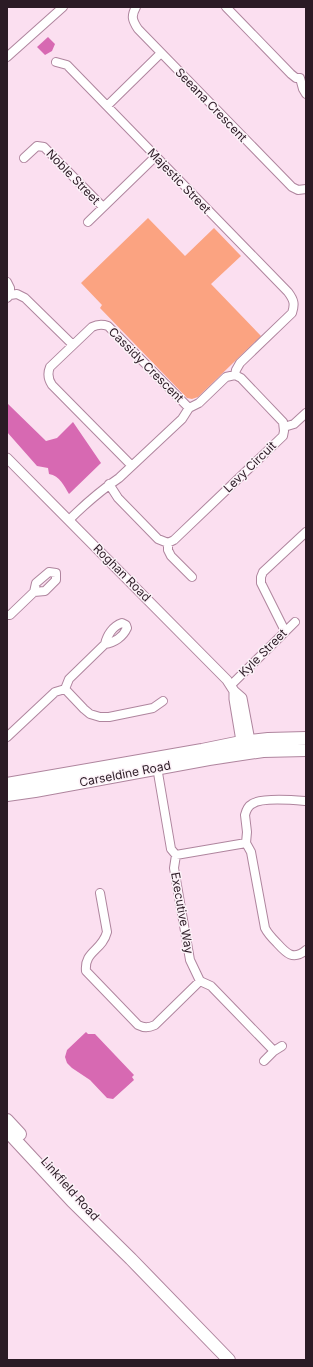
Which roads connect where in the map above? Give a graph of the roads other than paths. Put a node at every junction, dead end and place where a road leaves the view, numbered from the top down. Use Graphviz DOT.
graph roads {
  1 [pos="63,7"];
  2 [pos="136,7"];
  3 [pos="226,7"];
  4 [pos="161,53"];
  5 [pos="7,57"];
  6 [pos="56,62"];
  7 [pos="303,77"];
  8 [pos="306,94"];
  9 [pos="106,106"];
  10 [pos="155,157"];
  11 [pos="24,158"];
  12 [pos="306,189"];
  13 [pos="103,207"];
  14 [pos="88,222"];
  15 [pos="7,282"];
  16 [pos="9,297"];
  17 [pos="73,345"];
  18 [pos="236,375"];
  19 [pos="189,408"];
  20 [pos="306,413"];
  21 [pos="284,426"];
  22 [pos="7,458"];
  23 [pos="132,466"];
  24 [pos="109,484"];
  25 [pos="69,520"];
  26 [pos="306,532"];
  27 [pos="168,543"];
  28 [pos="192,577"];
  29 [pos="34,592"];
  30 [pos="7,615"];
  31 [pos="295,622"];
  32 [pos="285,631"];
  33 [pos="105,644"];
  34 [pos="233,688"];
  35 [pos="65,689"];
  36 [pos="163,701"];
  37 [pos="7,737"];
  38 [pos="306,738"];
  39 [pos="246,747"];
  40 [pos="306,750"];
  41 [pos="157,767"];
  42 [pos="7,784"];
  43 [pos="7,794"];
  44 [pos="306,801"];
  45 [pos="246,843"];
  46 [pos="176,855"];
  47 [pos="100,893"];
  48 [pos="306,950"];
  49 [pos="200,981"];
  50 [pos="282,1046"];
  51 [pos="274,1051"];
  52 [pos="264,1061"];
  53 [pos="7,1120"];
  54 [pos="7,1131"];
  55 [pos="131,1259"];
  56 [pos="229,1360"];
  1 -- 5 [label="street"];
  2 -- 4 [label="street, Seeana Crescent"];
  3 -- 7 [label="street"];
  4 -- 9 [label="street"];
  4 -- 12 [label="street, Seeana Crescent"];
  6 -- 9 [label="street, Majestic Street"];
  7 -- 8 [label="street"];
  9 -- 10 [label="street, Majestic Street"];
  10 -- 13 [label="street"];
  10 -- 18 [label="street, Majestic Street"];
  11 -- 13 [label="street, Noble Street"];
  13 -- 14 [label="street"];
  15 -- 16 [label="street"];
  16 -- 17 [label="street"];
  17 -- 19 [label="street, Cassidy Crescent"];
  17 -- 23 [label="street, Cassidy Crescent"];
  18 -- 19 [label="street"];
  18 -- 21 [label="street"];
  19 -- 23 [label="street, Cassidy Crescent"];
  20 -- 21 [label="street"];
  21 -- 27 [label="street, Levy Circuit"];
  22 -- 25 [label="street, Roghan Road"];
  23 -- 24 [label="street, Cassidy Crescent"];
  24 -- 25 [label="street, Cassidy Crescent"];
  24 -- 27 [label="street"];
  25 -- 34 [label="street, Roghan Road"];
  26 -- 32 [label="street"];
  27 -- 28 [label="street"];
  29 -- 30 [label="street"];
  31 -- 32 [label="street, Kyle Street"];
  32 -- 34 [label="street, Kyle Street"];
  33 -- 35 [label="street"];
  34 -- 39 [label="street, Roghan Road"];
  35 -- 36 [label="street"];
  35 -- 37 [label="street"];
  38 -- 39 [label="main road"];
  39 -- 40 [label="main road"];
  39 -- 41 [label="main road, Carseldine Road"];
  39 -- 42 [label="main road, Carseldine Road"];
  41 -- 43 [label="main road, Carseldine Road"];
  41 -- 46 [label="street, Executive Way"];
  44 -- 45 [label="street"];
  45 -- 46 [label="street"];
  45 -- 48 [label="street"];
  46 -- 49 [label="street, Executive Way"];
  47 -- 49 [label="street"];
  49 -- 51 [label="street"];
  50 -- 51 [label="street"];
  51 -- 52 [label="street"];
  53 -- 55 [label="main road, Linkfield Road"];
  54 -- 55 [label="main road, Linkfield Road"];
  55 -- 56 [label="main road, Linkfield Road"];
}
